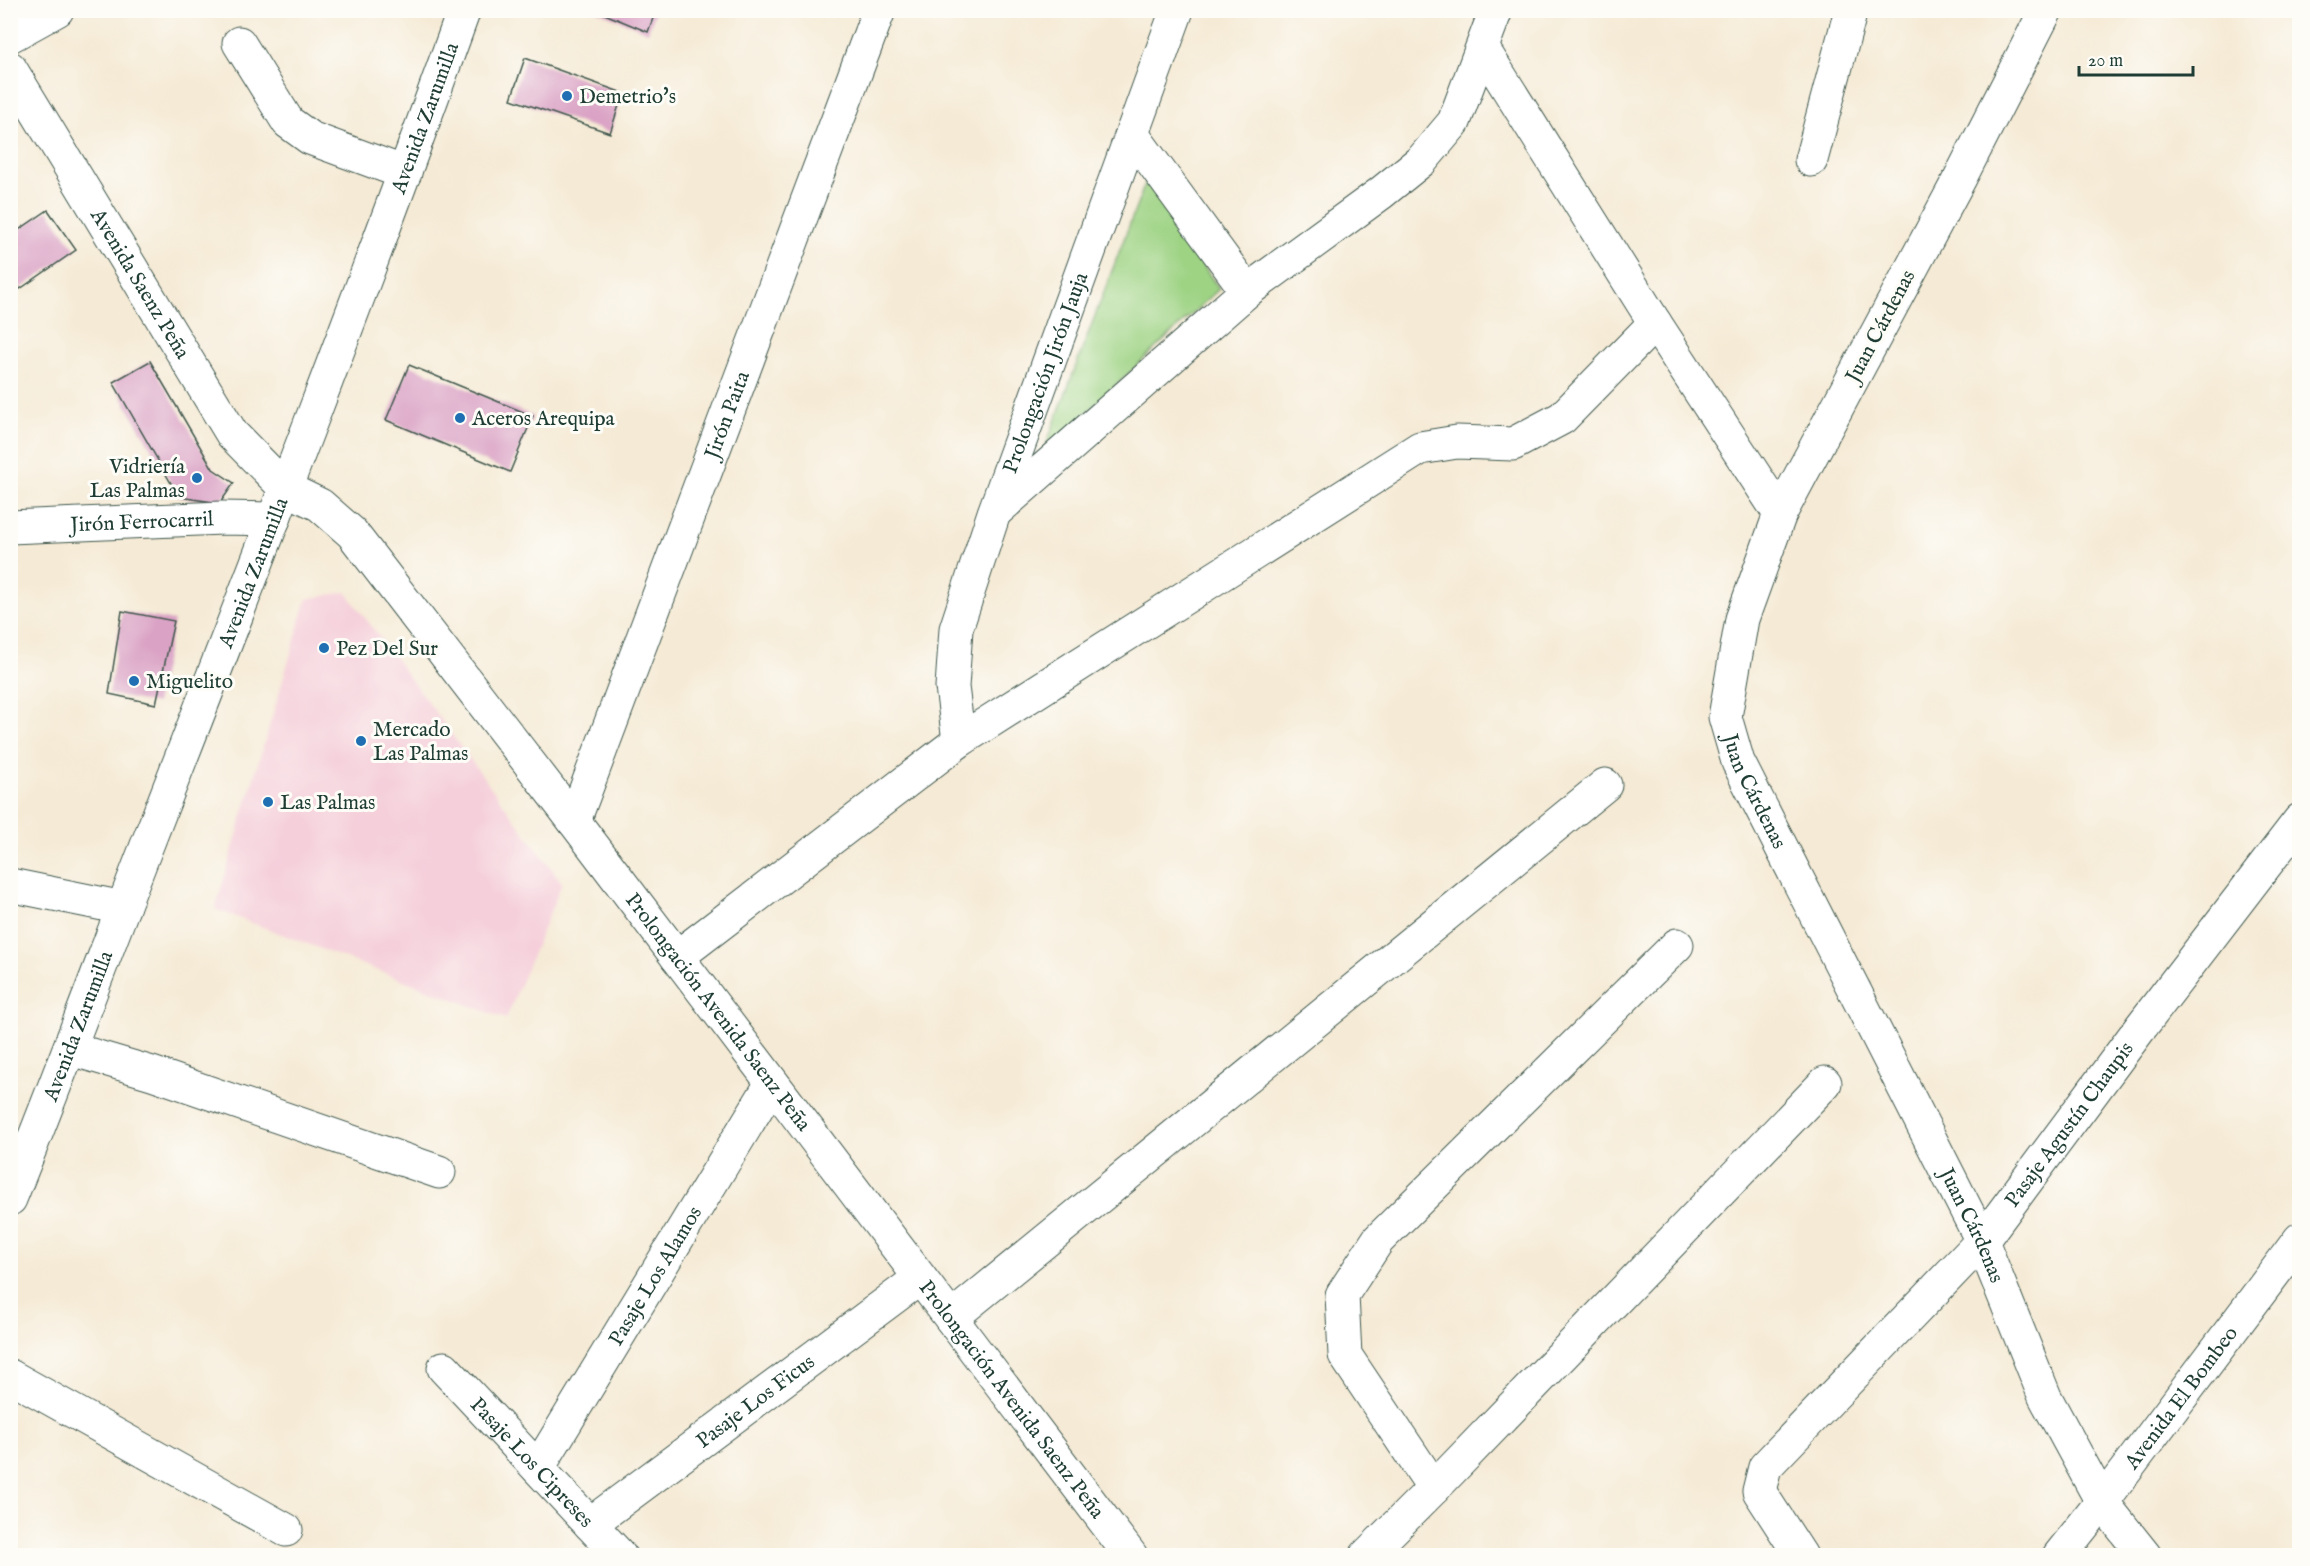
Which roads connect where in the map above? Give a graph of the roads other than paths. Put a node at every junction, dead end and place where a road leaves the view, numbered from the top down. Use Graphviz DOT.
graph roads {
  1 [pos="57,10"];
  2 [pos="464,10"];
  3 [pos="879,10"];
  4 [pos="1176,10"];
  5 [pos="1496,10"];
  6 [pos="1851,10"];
  7 [pos="2046,10"];
  8 [pos="10,36"];
  9 [pos="239,43"];
  10 [pos="1483,50"];
  11 [pos="10,68"];
  12 [pos="1132,135"];
  13 [pos="1811,160"];
  14 [pos="405,173"];
  15 [pos="1247,291"];
  16 [pos="1655,323"];
  17 [pos="285,488"];
  18 [pos="994,513"];
  19 [pos="1780,514"];
  20 [pos="274,519"];
  21 [pos="10,527"];
  22 [pos="959,741"];
  23 [pos="1605,785"];
  24 [pos="2300,820"];
  25 [pos="574,821"];
  26 [pos="10,885"];
  27 [pos="123,908"];
  28 [pos="1677,945"];
  29 [pos="677,957"];
  30 [pos="71,1049"];
  31 [pos="772,1083"];
  32 [pos="1826,1083"];
  33 [pos="439,1172"];
  34 [pos="10,1199"];
  35 [pos="2300,1239"];
  36 [pos="1982,1241"];
  37 [pos="920,1278"];
  38 [pos="951,1318"];
  39 [pos="444,1368"];
  40 [pos="10,1376"];
  41 [pos="538,1468"];
  42 [pos="1434,1488"];
  43 [pos="2103,1502"];
  44 [pos="590,1524"];
  45 [pos="286,1530"];
  46 [pos="620,1556"];
  47 [pos="1131,1556"];
  48 [pos="1366,1556"];
  49 [pos="1801,1556"];
  50 [pos="2059,1556"];
  51 [pos="2145,1556"];
  1 -- 8 [label="street"];
  2 -- 14 [label="street, Avenida Zarumilla"];
  3 -- 25 [label="street, Jirón Paita"];
  4 -- 12 [label="street, Prolongación Jirón Jauja"];
  5 -- 10 [label="street"];
  6 -- 13 [label="street"];
  7 -- 19 [label="street, Juan Cárdenas"];
  9 -- 14 [label="street"];
  10 -- 15 [label="street"];
  10 -- 16 [label="street"];
  11 -- 17 [label="street, Avenida Saenz Peña"];
  12 -- 15 [label="street"];
  12 -- 18 [label="street, Prolongación Jirón Jauja"];
  14 -- 17 [label="street, Avenida Zarumilla"];
  15 -- 18 [label="street"];
  16 -- 19 [label="street"];
  16 -- 22 [label="street"];
  17 -- 20 [label="street, Avenida Zarumilla"];
  17 -- 25 [label="street, Prolongación Avenida Saenz Peña"];
  18 -- 22 [label="street, Prolongación Jirón Jauja"];
  19 -- 36 [label="street, Juan Cárdenas"];
  20 -- 21 [label="street, Jirón Ferrocarril"];
  20 -- 27 [label="street, Avenida Zarumilla"];
  22 -- 29 [label="street"];
  23 -- 38 [label="street"];
  24 -- 36 [label="street, Pasaje Agustín Chaupis"];
  25 -- 29 [label="street, Prolongación Avenida Saenz Peña"];
  26 -- 27 [label="street"];
  27 -- 30 [label="street, Avenida Zarumilla"];
  28 -- 42 [label="street"];
  29 -- 31 [label="street, Prolongación Avenida Saenz Peña"];
  30 -- 33 [label="street"];
  30 -- 34 [label="street, Avenida Zarumilla"];
  31 -- 37 [label="street, Prolongación Avenida Saenz Peña"];
  31 -- 41 [label="street, Pasaje Los Alamos"];
  32 -- 42 [label="street"];
  35 -- 43 [label="street, Avenida El Bombeo"];
  36 -- 43 [label="street, Juan Cárdenas"];
  36 -- 49 [label="street, Pasaje Agustín Chaupis"];
  37 -- 38 [label="street, Prolongación Avenida Saenz Peña"];
  37 -- 44 [label="street, Pasaje Los Ficus"];
  38 -- 47 [label="street, Prolongación Avenida Saenz Peña"];
  39 -- 41 [label="street, Pasaje Los Cipreses"];
  40 -- 45 [label="street"];
  41 -- 44 [label="street, Pasaje Los Cipreses"];
  42 -- 48 [label="street"];
  43 -- 50 [label="street, Avenida El Bombeo"];
  43 -- 51 [label="street, Juan Cárdenas"];
  44 -- 46 [label="street, Pasaje Los Cipreses"];
}
